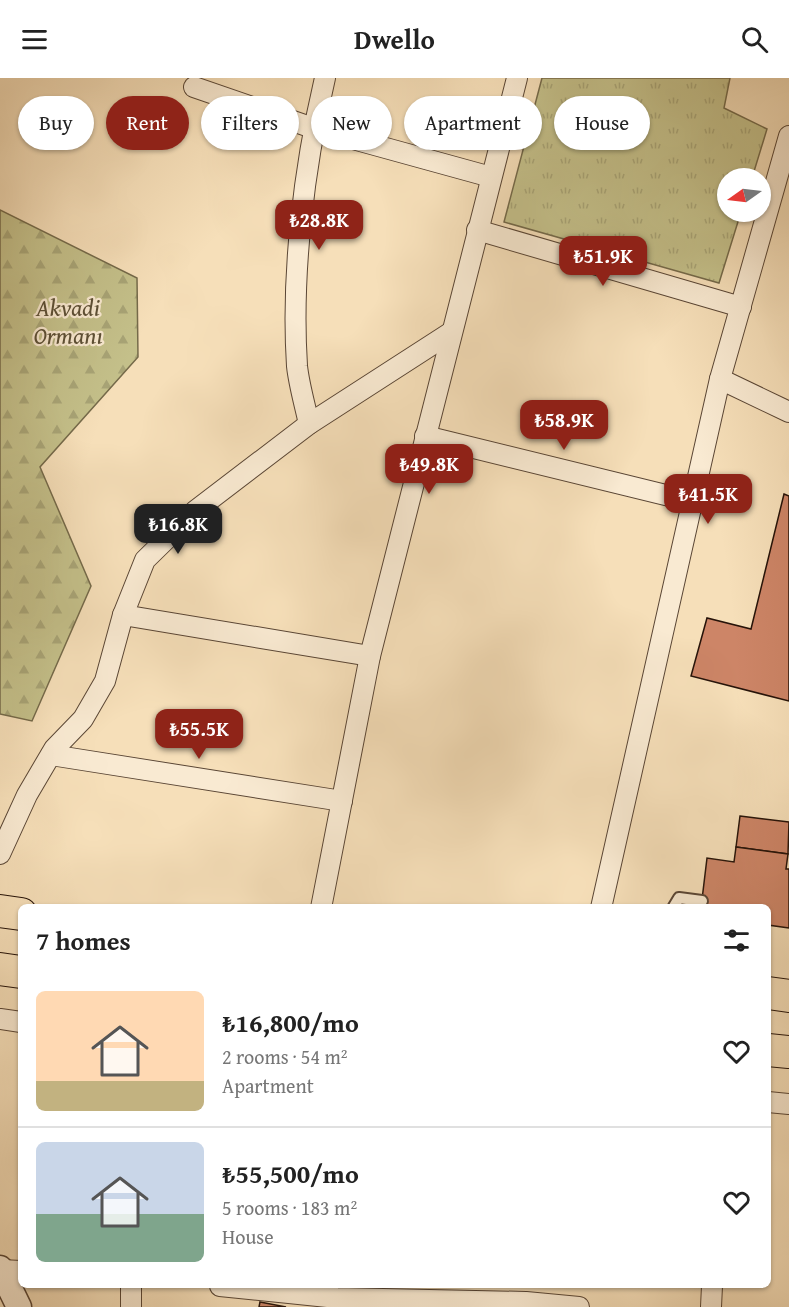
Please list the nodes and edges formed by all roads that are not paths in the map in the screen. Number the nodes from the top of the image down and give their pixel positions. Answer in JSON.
{"nodes":[{"id":1,"x":325,"y":78,"type":"edge"},
{"id":2,"x":517,"y":78,"type":"edge"},
{"id":3,"x":194,"y":87,"type":"dead end"},
{"id":4,"x":321,"y":96,"type":"edge"},
{"id":5,"x":311,"y":127,"type":"edge"},
{"id":6,"x":789,"y":136,"type":"edge"},
{"id":7,"x":311,"y":148,"type":"edge"},
{"id":8,"x":392,"y":150,"type":"edge"},
{"id":9,"x":491,"y":177,"type":"junction"},
{"id":10,"x":477,"y":230,"type":"junction"},
{"id":11,"x":741,"y":307,"type":"junction"},
{"id":12,"x":450,"y":333,"type":"junction"},
{"id":13,"x":720,"y":379,"type":"junction"},
{"id":14,"x":789,"y":412,"type":"edge"},
{"id":15,"x":309,"y":424,"type":"junction"},
{"id":16,"x":425,"y":436,"type":"junction"},
{"id":17,"x":694,"y":502,"type":"junction"},
{"id":18,"x":123,"y":615,"type":"junction"},
{"id":19,"x":370,"y":656,"type":"junction"},
{"id":20,"x":51,"y":755,"type":"junction"},
{"id":21,"x":342,"y":801,"type":"junction"},
{"id":22,"x":0,"y":854,"type":"edge"},
{"id":23,"x":702,"y":901,"type":"dead end"},
{"id":24,"x":322,"y":904,"type":"edge"},
{"id":25,"x":602,"y":904,"type":"edge"},
{"id":26,"x":675,"y":904,"type":"edge"},
{"id":27,"x":0,"y":911,"type":"edge"},
{"id":28,"x":18,"y":914,"type":"edge"},
{"id":29,"x":0,"y":969,"type":"edge"},
{"id":30,"x":18,"y":972,"type":"edge"},
{"id":31,"x":771,"y":993,"type":"edge"},
{"id":32,"x":789,"y":996,"type":"edge"},
{"id":33,"x":0,"y":1019,"type":"edge"},
{"id":34,"x":18,"y":1022,"type":"edge"},
{"id":35,"x":771,"y":1050,"type":"edge"},
{"id":36,"x":789,"y":1052,"type":"edge"},
{"id":37,"x":771,"y":1102,"type":"edge"},
{"id":38,"x":789,"y":1104,"type":"edge"},
{"id":39,"x":7,"y":1269,"type":"edge"},
{"id":40,"x":131,"y":1288,"type":"edge"},
{"id":41,"x":241,"y":1288,"type":"edge"},
{"id":42,"x":712,"y":1288,"type":"edge"},
{"id":43,"x":337,"y":1297,"type":"edge"},
{"id":44,"x":526,"y":1298,"type":"edge"},
{"id":45,"x":19,"y":1307,"type":"edge"},
{"id":46,"x":130,"y":1307,"type":"edge"},
{"id":47,"x":579,"y":1307,"type":"edge"},
{"id":48,"x":711,"y":1307,"type":"edge"}],
"edges":[{"from":1,"to":4,"type":"street"},
{"from":2,"to":9,"type":"street"},
{"from":3,"to":5,"type":"street"},
{"from":6,"to":11,"type":"street"},
{"from":7,"to":15,"type":"street"},
{"from":8,"to":9,"type":"street"},
{"from":9,"to":10,"type":"street"},
{"from":10,"to":11,"type":"street"},
{"from":10,"to":12,"type":"street"},
{"from":11,"to":13,"type":"street"},
{"from":12,"to":15,"type":"street"},
{"from":12,"to":16,"type":"street"},
{"from":13,"to":14,"type":"street"},
{"from":13,"to":17,"type":"street"},
{"from":15,"to":18,"type":"street"},
{"from":16,"to":17,"type":"street"},
{"from":16,"to":19,"type":"street"},
{"from":17,"to":25,"type":"street"},
{"from":18,"to":19,"type":"street"},
{"from":18,"to":20,"type":"street"},
{"from":19,"to":21,"type":"street"},
{"from":20,"to":21,"type":"street"},
{"from":20,"to":22,"type":"street"},
{"from":21,"to":24,"type":"street"},
{"from":23,"to":26,"type":"lane"},
{"from":27,"to":28,"type":"main road"},
{"from":29,"to":30,"type":"main road"},
{"from":31,"to":32,"type":"main road"},
{"from":33,"to":34,"type":"street"},
{"from":35,"to":36,"type":"main road"},
{"from":37,"to":38,"type":"street"},
{"from":39,"to":45,"type":"street"},
{"from":40,"to":46,"type":"street"},
{"from":41,"to":43,"type":"street"},
{"from":42,"to":48,"type":"street"},
{"from":43,"to":44,"type":"street"},
{"from":44,"to":47,"type":"street"}]}
